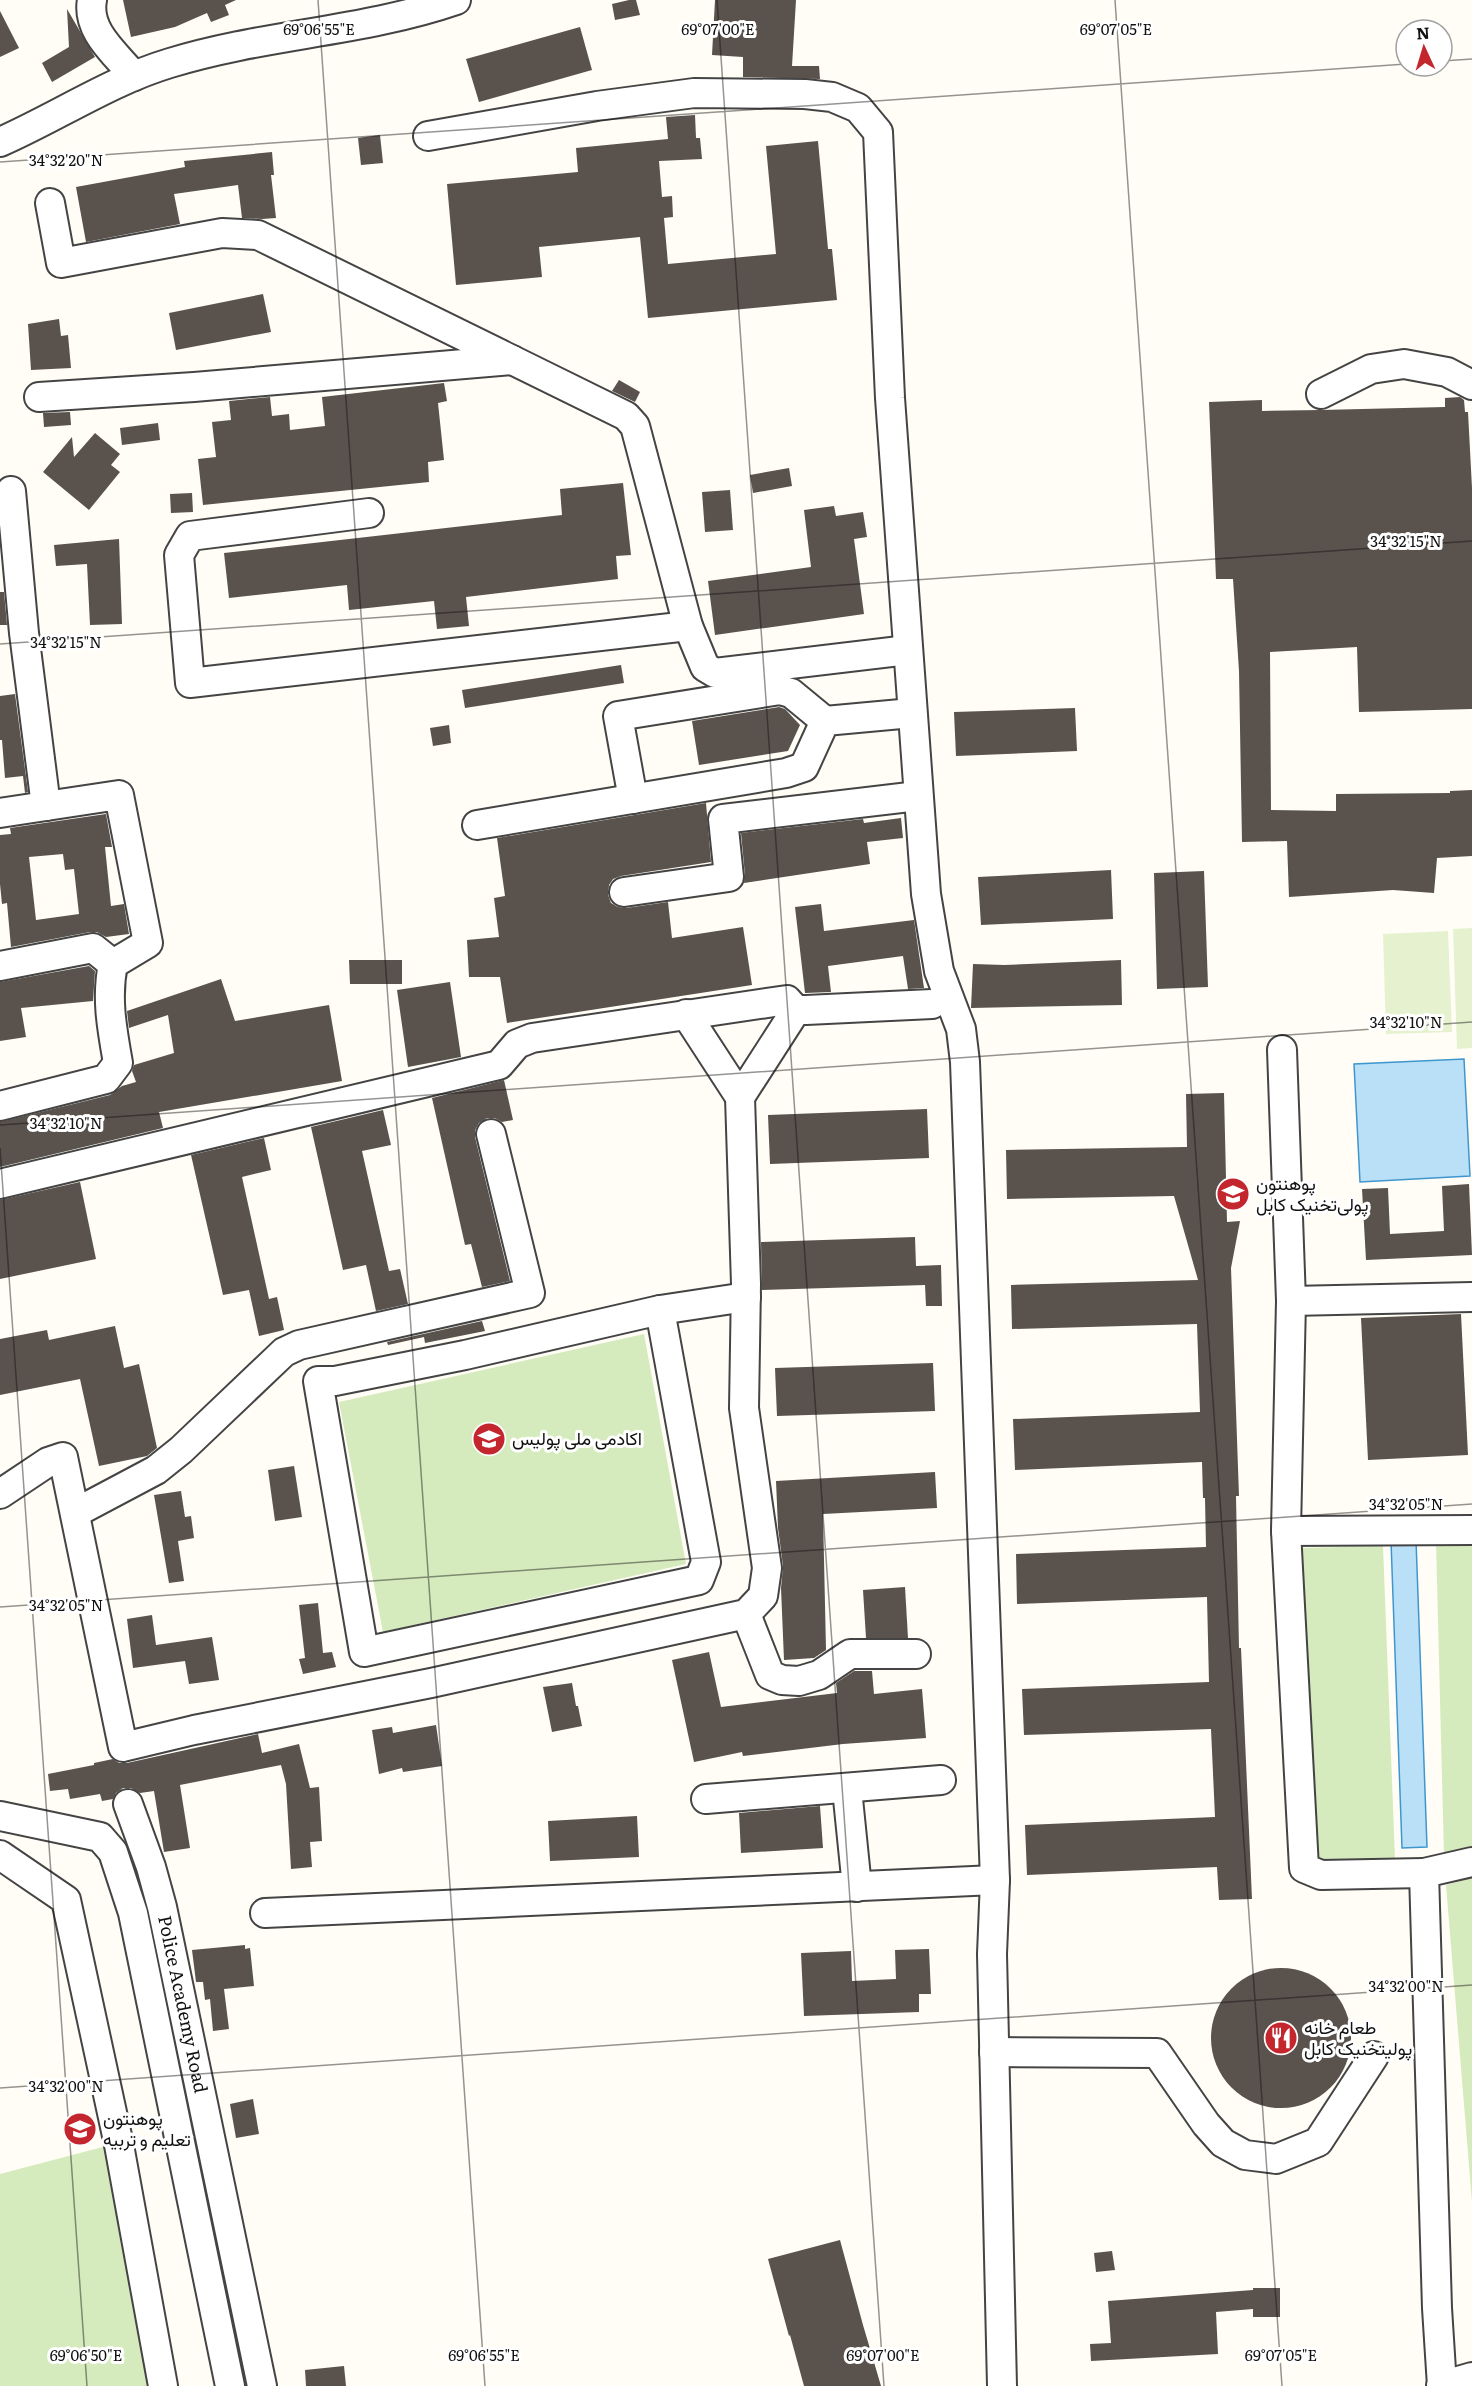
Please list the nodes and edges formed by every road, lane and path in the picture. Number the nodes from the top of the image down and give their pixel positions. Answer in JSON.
{"nodes":[{"id":1,"x":92,"y":0,"type":"edge"},
{"id":2,"x":446,"y":2,"type":"edge"},
{"id":3,"x":134,"y":76,"type":"junction"},
{"id":4,"x":428,"y":136,"type":"dead end"},
{"id":5,"x":0,"y":142,"type":"edge"},
{"id":6,"x":50,"y":203,"type":"dead end"},
{"id":7,"x":512,"y":360,"type":"junction"},
{"id":8,"x":1472,"y":385,"type":"edge"},
{"id":9,"x":1321,"y":394,"type":"dead end"},
{"id":10,"x":39,"y":397,"type":"dead end"},
{"id":11,"x":11,"y":491,"type":"dead end"},
{"id":12,"x":369,"y":513,"type":"dead end"},
{"id":13,"x":688,"y":626,"type":"junction"},
{"id":14,"x":908,"y":650,"type":"junction"},
{"id":15,"x":912,"y":713,"type":"junction"},
{"id":16,"x":825,"y":721,"type":"junction"},
{"id":17,"x":918,"y":796,"type":"junction"},
{"id":18,"x":633,"y":799,"type":"junction"},
{"id":19,"x":46,"y":806,"type":"junction"},
{"id":20,"x":0,"y":813,"type":"edge"},
{"id":21,"x":477,"y":825,"type":"dead end"},
{"id":22,"x":624,"y":892,"type":"dead end"},
{"id":23,"x":113,"y":964,"type":"junction"},
{"id":24,"x":0,"y":966,"type":"edge"},
{"id":25,"x":932,"y":1004,"type":"dead end"},
{"id":26,"x":796,"y":1010,"type":"junction"},
{"id":27,"x":686,"y":1014,"type":"junction"},
{"id":28,"x":1282,"y":1050,"type":"dead end"},
{"id":29,"x":740,"y":1097,"type":"junction"},
{"id":30,"x":0,"y":1106,"type":"edge"},
{"id":31,"x":491,"y":1134,"type":"dead end"},
{"id":32,"x":0,"y":1184,"type":"edge"},
{"id":33,"x":746,"y":1297,"type":"junction"},
{"id":34,"x":1472,"y":1297,"type":"edge"},
{"id":35,"x":1291,"y":1301,"type":"junction"},
{"id":36,"x":660,"y":1310,"type":"junction"},
{"id":37,"x":0,"y":1494,"type":"edge"},
{"id":38,"x":75,"y":1514,"type":"junction"},
{"id":39,"x":1472,"y":1530,"type":"edge"},
{"id":40,"x":1286,"y":1531,"type":"junction"},
{"id":41,"x":746,"y":1614,"type":"junction"},
{"id":42,"x":916,"y":1654,"type":"dead end"},
{"id":43,"x":941,"y":1780,"type":"dead end"},
{"id":44,"x":847,"y":1789,"type":"junction"},
{"id":45,"x":706,"y":1799,"type":"dead end"},
{"id":46,"x":128,"y":1804,"type":"dead end"},
{"id":47,"x":0,"y":1816,"type":"edge"},
{"id":48,"x":0,"y":1855,"type":"edge"},
{"id":49,"x":1472,"y":1862,"type":"edge"},
{"id":50,"x":1424,"y":1873,"type":"junction"},
{"id":51,"x":995,"y":1880,"type":"junction"},
{"id":52,"x":857,"y":1887,"type":"junction"},
{"id":53,"x":265,"y":1913,"type":"dead end"},
{"id":54,"x":994,"y":2052,"type":"junction"},
{"id":55,"x":1374,"y":2056,"type":"dead end"},
{"id":56,"x":1472,"y":2377,"type":"edge"},
{"id":57,"x":163,"y":2386,"type":"edge"},
{"id":58,"x":230,"y":2386,"type":"edge"},
{"id":59,"x":262,"y":2386,"type":"edge"},
{"id":60,"x":1002,"y":2386,"type":"edge"},
{"id":61,"x":1442,"y":2386,"type":"edge"}],
"edges":[{"from":1,"to":3,"type":"street"},
{"from":2,"to":3,"type":"street"},
{"from":3,"to":5,"type":"street"},
{"from":4,"to":14,"type":"street"},
{"from":6,"to":7,"type":"street"},
{"from":7,"to":10,"type":"street"},
{"from":7,"to":13,"type":"street"},
{"from":8,"to":9,"type":"street"},
{"from":11,"to":19,"type":"street"},
{"from":12,"to":13,"type":"street"},
{"from":13,"to":14,"type":"street"},
{"from":14,"to":15,"type":"street"},
{"from":15,"to":16,"type":"street"},
{"from":15,"to":17,"type":"street"},
{"from":16,"to":18,"type":"street"},
{"from":16,"to":18,"type":"street"},
{"from":17,"to":22,"type":"street"},
{"from":17,"to":51,"type":"street"},
{"from":18,"to":21,"type":"street"},
{"from":19,"to":20,"type":"street"},
{"from":19,"to":23,"type":"street"},
{"from":23,"to":24,"type":"street"},
{"from":23,"to":30,"type":"street"},
{"from":25,"to":26,"type":"street"},
{"from":26,"to":27,"type":"street"},
{"from":26,"to":29,"type":"street"},
{"from":27,"to":29,"type":"street"},
{"from":27,"to":32,"type":"street"},
{"from":28,"to":35,"type":"street"},
{"from":29,"to":33,"type":"street"},
{"from":31,"to":38,"type":"street"},
{"from":33,"to":36,"type":"street"},
{"from":33,"to":41,"type":"street"},
{"from":34,"to":35,"type":"street"},
{"from":35,"to":40,"type":"street"},
{"from":36,"to":36,"type":"street"},
{"from":37,"to":38,"type":"street"},
{"from":38,"to":41,"type":"street"},
{"from":39,"to":40,"type":"street"},
{"from":40,"to":50,"type":"street"},
{"from":41,"to":42,"type":"street"},
{"from":43,"to":44,"type":"street"},
{"from":44,"to":45,"type":"street"},
{"from":44,"to":52,"type":"street"},
{"from":46,"to":59,"type":"street","name":"Police Academy Road"},
{"from":47,"to":58,"type":"street"},
{"from":48,"to":57,"type":"street"},
{"from":49,"to":50,"type":"street"},
{"from":50,"to":61,"type":"street"},
{"from":51,"to":52,"type":"street"},
{"from":51,"to":54,"type":"street"},
{"from":52,"to":53,"type":"street"},
{"from":54,"to":55,"type":"street"},
{"from":54,"to":60,"type":"street"},
{"from":56,"to":61,"type":"street"}]}
